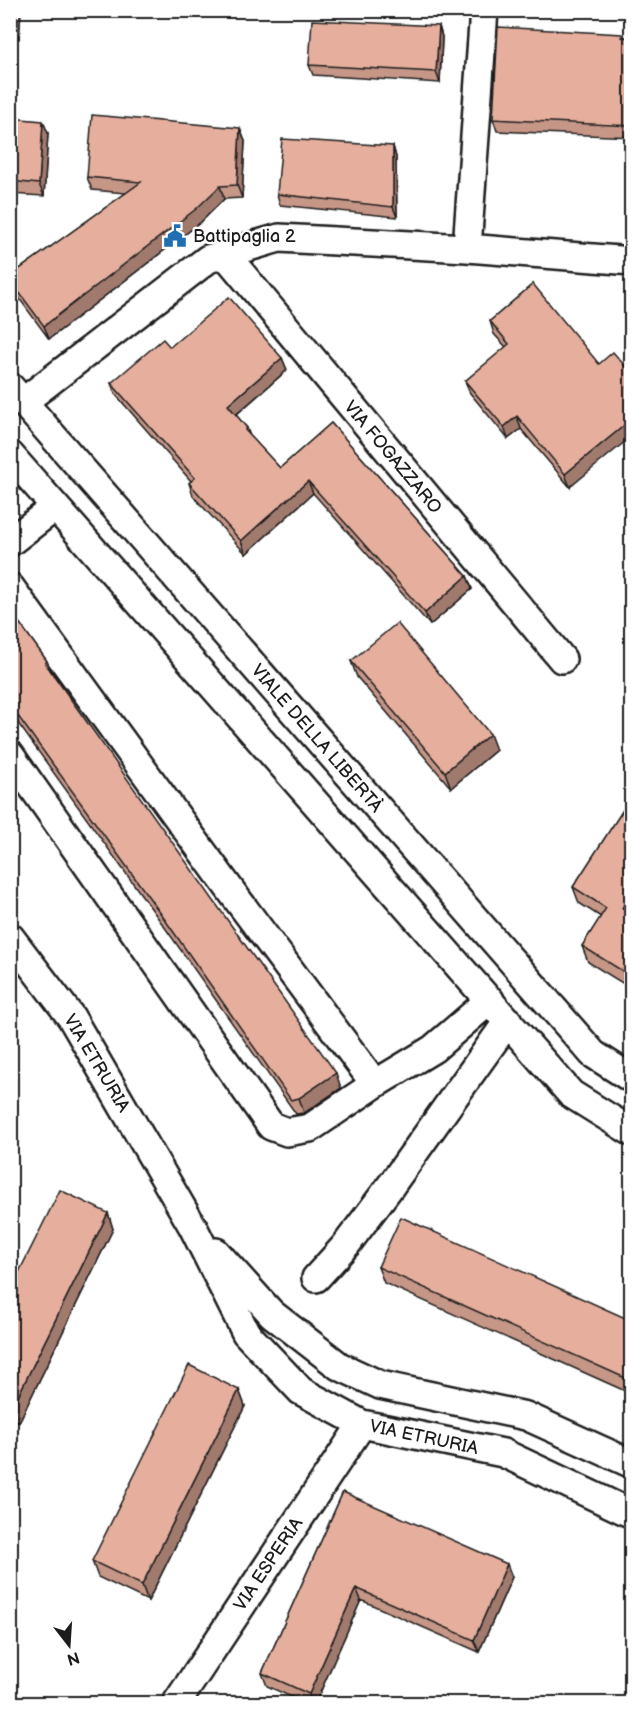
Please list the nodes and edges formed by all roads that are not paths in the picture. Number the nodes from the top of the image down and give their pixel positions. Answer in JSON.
{"nodes":[{"id":1,"x":484,"y":10,"type":"edge"},
{"id":2,"x":467,"y":248,"type":"junction"},
{"id":3,"x":225,"y":254,"type":"junction"},
{"id":4,"x":632,"y":261,"type":"edge"},
{"id":5,"x":17,"y":394,"type":"edge"},
{"id":6,"x":10,"y":455,"type":"edge"},
{"id":7,"x":55,"y":507,"type":"junction"},
{"id":8,"x":10,"y":542,"type":"edge"},
{"id":9,"x":10,"y":587,"type":"edge"},
{"id":10,"x":562,"y":659,"type":"dead end"},
{"id":11,"x":10,"y":755,"type":"edge"},
{"id":12,"x":10,"y":937,"type":"edge"},
{"id":13,"x":490,"y":1000,"type":"junction"},
{"id":14,"x":508,"y":1021,"type":"junction"},
{"id":15,"x":632,"y":1079,"type":"edge"},
{"id":16,"x":375,"y":1084,"type":"junction"},
{"id":17,"x":632,"y":1132,"type":"edge"},
{"id":18,"x":193,"y":1227,"type":"junction"},
{"id":19,"x":316,"y":1278,"type":"dead end"},
{"id":20,"x":362,"y":1424,"type":"junction"},
{"id":21,"x":632,"y":1464,"type":"edge"},
{"id":22,"x":632,"y":1514,"type":"edge"},
{"id":23,"x":176,"y":1704,"type":"edge"}],
"edges":[{"from":1,"to":2,"type":"street"},
{"from":2,"to":3,"type":"street"},
{"from":2,"to":4,"type":"street"},
{"from":3,"to":5,"type":"street"},
{"from":3,"to":10,"type":"street","name":"VIA FOGAZZARO"},
{"from":5,"to":15,"type":"street","name":"VIALE DELLA LIBERTÀ"},
{"from":6,"to":7,"type":"street"},
{"from":7,"to":8,"type":"street"},
{"from":7,"to":13,"type":"street"},
{"from":9,"to":16,"type":"street"},
{"from":11,"to":16,"type":"street"},
{"from":12,"to":18,"type":"street","name":"VIA ETRURIA"},
{"from":13,"to":14,"type":"street"},
{"from":13,"to":16,"type":"street"},
{"from":14,"to":17,"type":"street"},
{"from":14,"to":19,"type":"street"},
{"from":18,"to":20,"type":"street","name":"VIA ETRURIA"},
{"from":18,"to":21,"type":"street","name":"VIA ETRURIA"},
{"from":20,"to":22,"type":"street","name":"VIA ETRURIA"},
{"from":20,"to":23,"type":"street","name":"VIA ESPERIA"}]}
